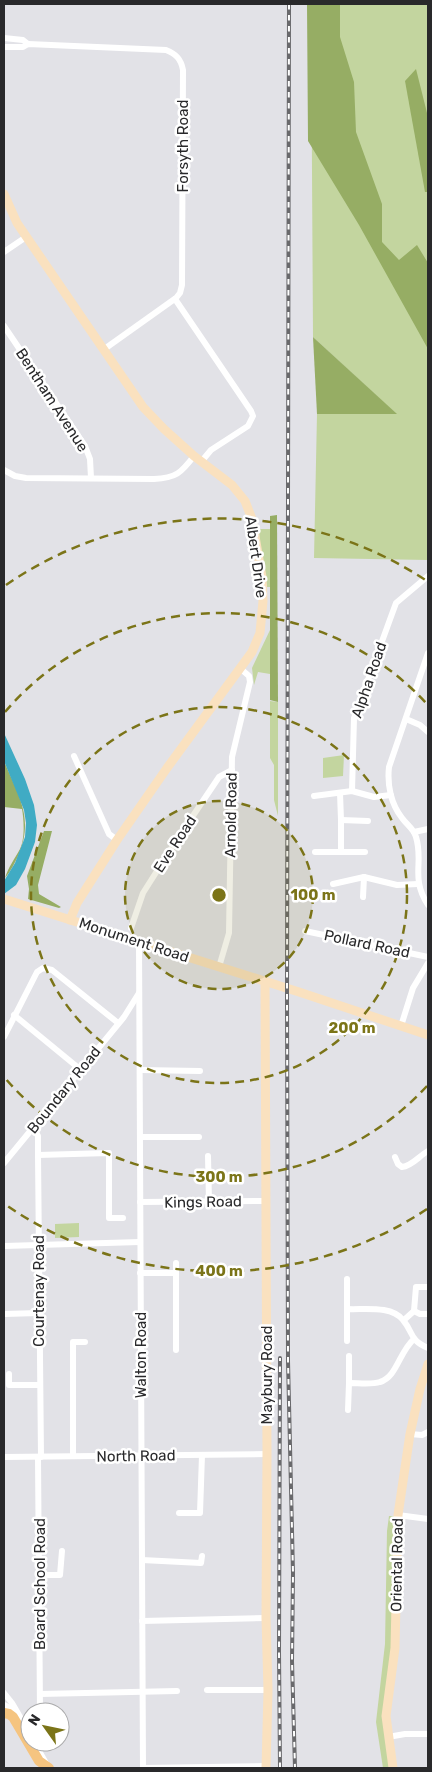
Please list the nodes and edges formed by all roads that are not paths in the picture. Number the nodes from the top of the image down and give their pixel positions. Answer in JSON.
{"nodes":[{"id":1,"x":4,"y":38,"type":"edge"},
{"id":2,"x":28,"y":44,"type":"junction"},
{"id":3,"x":4,"y":47,"type":"edge"},
{"id":4,"x":4,"y":194,"type":"edge"},
{"id":5,"x":26,"y":237,"type":"junction"},
{"id":6,"x":4,"y":252,"type":"edge"},
{"id":7,"x":175,"y":299,"type":"junction"},
{"id":8,"x":4,"y":326,"type":"edge"},
{"id":9,"x":103,"y":350,"type":"junction"},
{"id":10,"x":198,"y":459,"type":"junction"},
{"id":11,"x":4,"y":470,"type":"edge"},
{"id":12,"x":91,"y":478,"type":"junction"},
{"id":13,"x":428,"y":576,"type":"edge"},
{"id":14,"x":428,"y":653,"type":"edge"},
{"id":15,"x":241,"y":669,"type":"junction"},
{"id":16,"x":406,"y":719,"type":"junction"},
{"id":17,"x":428,"y":732,"type":"edge"},
{"id":18,"x":74,"y":756,"type":"dead end"},
{"id":19,"x":232,"y":770,"type":"junction"},
{"id":20,"x":352,"y":792,"type":"junction"},
{"id":21,"x":340,"y":793,"type":"junction"},
{"id":22,"x":391,"y":795,"type":"junction"},
{"id":23,"x":314,"y":796,"type":"dead end"},
{"id":24,"x":341,"y":820,"type":"junction"},
{"id":25,"x":368,"y":822,"type":"dead end"},
{"id":26,"x":428,"y":828,"type":"edge"},
{"id":27,"x":414,"y":832,"type":"junction"},
{"id":28,"x":117,"y":840,"type":"junction"},
{"id":29,"x":316,"y":852,"type":"dead end"},
{"id":30,"x":341,"y":852,"type":"junction"},
{"id":31,"x":365,"y":852,"type":"dead end"},
{"id":32,"x":364,"y":877,"type":"junction"},
{"id":33,"x":333,"y":884,"type":"dead end"},
{"id":34,"x":418,"y":884,"type":"junction"},
{"id":35,"x":363,"y":897,"type":"dead end"},
{"id":36,"x":4,"y":899,"type":"edge"},
{"id":37,"x":428,"y":905,"type":"edge"},
{"id":38,"x":70,"y":920,"type":"junction"},
{"id":39,"x":130,"y":928,"type":"dead end"},
{"id":40,"x":305,"y":931,"type":"dead end"},
{"id":41,"x":139,"y":942,"type":"junction"},
{"id":42,"x":428,"y":957,"type":"edge"},
{"id":43,"x":428,"y":963,"type":"edge"},
{"id":44,"x":219,"y":966,"type":"junction"},
{"id":45,"x":425,"y":975,"type":"edge"},
{"id":46,"x":265,"y":981,"type":"junction"},
{"id":47,"x":140,"y":992,"type":"junction"},
{"id":48,"x":14,"y":1015,"type":"junction"},
{"id":49,"x":140,"y":1016,"type":"junction"},
{"id":50,"x":124,"y":1017,"type":"junction"},
{"id":51,"x":118,"y":1023,"type":"junction"},
{"id":52,"x":401,"y":1026,"type":"junction"},
{"id":53,"x":428,"y":1035,"type":"edge"},
{"id":54,"x":4,"y":1037,"type":"edge"},
{"id":55,"x":80,"y":1070,"type":"junction"},
{"id":56,"x":140,"y":1070,"type":"junction"},
{"id":57,"x":200,"y":1071,"type":"dead end"},
{"id":58,"x":33,"y":1127,"type":"junction"},
{"id":59,"x":140,"y":1137,"type":"junction"},
{"id":60,"x":200,"y":1137,"type":"dead end"},
{"id":61,"x":428,"y":1150,"type":"edge"},
{"id":62,"x":38,"y":1155,"type":"junction"},
{"id":63,"x":208,"y":1156,"type":"dead end"},
{"id":64,"x":395,"y":1157,"type":"dead end"},
{"id":65,"x":4,"y":1163,"type":"edge"},
{"id":66,"x":267,"y":1201,"type":"junction"},
{"id":67,"x":140,"y":1202,"type":"junction"},
{"id":68,"x":208,"y":1202,"type":"junction"},
{"id":69,"x":123,"y":1218,"type":"dead end"},
{"id":70,"x":140,"y":1242,"type":"junction"},
{"id":71,"x":39,"y":1244,"type":"junction"},
{"id":72,"x":4,"y":1246,"type":"edge"},
{"id":73,"x":176,"y":1263,"type":"dead end"},
{"id":74,"x":140,"y":1273,"type":"junction"},
{"id":75,"x":176,"y":1273,"type":"junction"},
{"id":76,"x":347,"y":1279,"type":"dead end"},
{"id":77,"x":428,"y":1287,"type":"edge"},
{"id":78,"x":347,"y":1309,"type":"junction"},
{"id":79,"x":414,"y":1310,"type":"junction"},
{"id":80,"x":39,"y":1313,"type":"junction"},
{"id":81,"x":4,"y":1314,"type":"edge"},
{"id":82,"x":428,"y":1314,"type":"edge"},
{"id":83,"x":404,"y":1320,"type":"junction"},
{"id":84,"x":414,"y":1339,"type":"junction"},
{"id":85,"x":347,"y":1341,"type":"dead end"},
{"id":86,"x":85,"y":1342,"type":"dead end"},
{"id":87,"x":178,"y":1347,"type":"dead end"},
{"id":88,"x":428,"y":1348,"type":"edge"},
{"id":89,"x":349,"y":1356,"type":"dead end"},
{"id":90,"x":428,"y":1364,"type":"edge"},
{"id":91,"x":8,"y":1374,"type":"dead end"},
{"id":92,"x":348,"y":1383,"type":"junction"},
{"id":93,"x":39,"y":1386,"type":"junction"},
{"id":94,"x":348,"y":1410,"type":"dead end"},
{"id":95,"x":428,"y":1432,"type":"edge"},
{"id":96,"x":410,"y":1434,"type":"junction"},
{"id":97,"x":267,"y":1454,"type":"junction"},
{"id":98,"x":202,"y":1455,"type":"junction"},
{"id":99,"x":73,"y":1456,"type":"junction"},
{"id":100,"x":141,"y":1456,"type":"junction"},
{"id":101,"x":39,"y":1457,"type":"junction"},
{"id":102,"x":4,"y":1458,"type":"edge"},
{"id":103,"x":179,"y":1513,"type":"dead end"},
{"id":104,"x":398,"y":1515,"type":"junction"},
{"id":105,"x":428,"y":1520,"type":"edge"},
{"id":106,"x":62,"y":1551,"type":"dead end"},
{"id":107,"x":202,"y":1556,"type":"dead end"},
{"id":108,"x":142,"y":1560,"type":"junction"},
{"id":109,"x":39,"y":1574,"type":"junction"},
{"id":110,"x":266,"y":1618,"type":"junction"},
{"id":111,"x":142,"y":1621,"type":"junction"},
{"id":112,"x":207,"y":1690,"type":"dead end"},
{"id":113,"x":268,"y":1690,"type":"junction"},
{"id":114,"x":142,"y":1691,"type":"junction"},
{"id":115,"x":177,"y":1691,"type":"dead end"},
{"id":116,"x":4,"y":1693,"type":"edge"},
{"id":117,"x":40,"y":1694,"type":"junction"},
{"id":118,"x":40,"y":1702,"type":"edge"},
{"id":119,"x":4,"y":1705,"type":"edge"},
{"id":120,"x":15,"y":1710,"type":"junction"},
{"id":121,"x":4,"y":1713,"type":"edge"},
{"id":122,"x":20,"y":1718,"type":"edge"},
{"id":123,"x":428,"y":1734,"type":"edge"},
{"id":124,"x":388,"y":1737,"type":"junction"},
{"id":125,"x":40,"y":1752,"type":"edge"},
{"id":126,"x":266,"y":1767,"type":"edge"},
{"id":127,"x":49,"y":1768,"type":"edge"},
{"id":128,"x":143,"y":1768,"type":"edge"},
{"id":129,"x":199,"y":1768,"type":"edge"},
{"id":130,"x":393,"y":1768,"type":"edge"}],
"edges":[{"from":1,"to":2,"type":"street","name":"Forsyth Road"},
{"from":2,"to":3,"type":"street","name":"Forsyth Road"},
{"from":2,"to":7,"type":"street","name":"Forsyth Road"},
{"from":4,"to":5,"type":"street","name":"Albert Drive"},
{"from":5,"to":6,"type":"street"},
{"from":5,"to":9,"type":"street","name":"Albert Drive"},
{"from":7,"to":9,"type":"street"},
{"from":7,"to":10,"type":"street"},
{"from":8,"to":12,"type":"street","name":"Bentham Avenue"},
{"from":9,"to":10,"type":"street","name":"Albert Drive"},
{"from":10,"to":12,"type":"street"},
{"from":10,"to":15,"type":"street","name":"Albert Drive"},
{"from":11,"to":12,"type":"street"},
{"from":13,"to":20,"type":"street","name":"Alpha Road"},
{"from":14,"to":16,"type":"street"},
{"from":15,"to":19,"type":"street","name":"Arnold Road"},
{"from":15,"to":28,"type":"street","name":"Albert Drive"},
{"from":16,"to":17,"type":"street"},
{"from":16,"to":22,"type":"street"},
{"from":18,"to":28,"type":"street"},
{"from":19,"to":39,"type":"street","name":"Eve Road"},
{"from":19,"to":44,"type":"street","name":"Arnold Road"},
{"from":20,"to":21,"type":"street"},
{"from":20,"to":22,"type":"street"},
{"from":21,"to":23,"type":"street"},
{"from":21,"to":24,"type":"street"},
{"from":22,"to":27,"type":"street"},
{"from":24,"to":25,"type":"street"},
{"from":24,"to":30,"type":"street"},
{"from":26,"to":27,"type":"street"},
{"from":27,"to":34,"type":"street"},
{"from":28,"to":38,"type":"street","name":"Albert Drive"},
{"from":29,"to":30,"type":"street"},
{"from":30,"to":31,"type":"street"},
{"from":32,"to":33,"type":"street"},
{"from":32,"to":34,"type":"street"},
{"from":32,"to":35,"type":"street"},
{"from":34,"to":37,"type":"street"},
{"from":36,"to":38,"type":"street","name":"Monument Road"},
{"from":38,"to":41,"type":"street","name":"Monument Road"},
{"from":40,"to":42,"type":"street","name":"Pollard Road"},
{"from":41,"to":44,"type":"street","name":"Monument Road"},
{"from":41,"to":47,"type":"street","name":"Walton Road"},
{"from":43,"to":45,"type":"street"},
{"from":44,"to":46,"type":"street","name":"Monument Road"},
{"from":45,"to":52,"type":"street"},
{"from":46,"to":52,"type":"street","name":"Monument Road"},
{"from":46,"to":66,"type":"street","name":"Maybury Road"},
{"from":47,"to":49,"type":"street","name":"Walton Road"},
{"from":47,"to":50,"type":"street","name":"Boundary Road"},
{"from":48,"to":51,"type":"street"},
{"from":48,"to":54,"type":"street"},
{"from":48,"to":55,"type":"street"},
{"from":49,"to":50,"type":"street"},
{"from":49,"to":56,"type":"street","name":"Walton Road"},
{"from":50,"to":51,"type":"street","name":"Boundary Road"},
{"from":51,"to":55,"type":"street","name":"Boundary Road"},
{"from":52,"to":53,"type":"street","name":"Monument Road"},
{"from":55,"to":58,"type":"street","name":"Boundary Road"},
{"from":56,"to":57,"type":"street"},
{"from":56,"to":59,"type":"street","name":"Walton Road"},
{"from":58,"to":62,"type":"street","name":"Courtenay Road"},
{"from":58,"to":65,"type":"street","name":"Boundary Road"},
{"from":59,"to":60,"type":"street"},
{"from":59,"to":67,"type":"street","name":"Walton Road"},
{"from":61,"to":64,"type":"street"},
{"from":62,"to":69,"type":"street"},
{"from":62,"to":71,"type":"street","name":"Courtenay Road"},
{"from":63,"to":68,"type":"street"},
{"from":66,"to":68,"type":"street","name":"Kings Road"},
{"from":66,"to":97,"type":"street","name":"Maybury Road"},
{"from":67,"to":68,"type":"street","name":"Kings Road"},
{"from":67,"to":70,"type":"street","name":"Walton Road"},
{"from":70,"to":71,"type":"street"},
{"from":70,"to":74,"type":"street","name":"Walton Road"},
{"from":71,"to":72,"type":"street"},
{"from":71,"to":80,"type":"street","name":"Courtenay Road"},
{"from":73,"to":75,"type":"street"},
{"from":74,"to":75,"type":"street"},
{"from":74,"to":100,"type":"street","name":"Walton Road"},
{"from":75,"to":87,"type":"street"},
{"from":76,"to":78,"type":"street"},
{"from":77,"to":79,"type":"street"},
{"from":78,"to":83,"type":"street"},
{"from":78,"to":85,"type":"street"},
{"from":79,"to":82,"type":"street"},
{"from":79,"to":83,"type":"street"},
{"from":80,"to":81,"type":"street"},
{"from":80,"to":93,"type":"street","name":"Courtenay Road"},
{"from":83,"to":84,"type":"street"},
{"from":84,"to":88,"type":"street"},
{"from":84,"to":92,"type":"street"},
{"from":86,"to":99,"type":"street"},
{"from":89,"to":92,"type":"street"},
{"from":90,"to":96,"type":"street","name":"Oriental Road"},
{"from":91,"to":93,"type":"street"},
{"from":92,"to":94,"type":"street"},
{"from":93,"to":101,"type":"street","name":"Courtenay Road"},
{"from":95,"to":96,"type":"street"},
{"from":96,"to":104,"type":"street","name":"Oriental Road"},
{"from":97,"to":98,"type":"street","name":"North Road"},
{"from":97,"to":110,"type":"street","name":"Maybury Road"},
{"from":98,"to":100,"type":"street","name":"North Road"},
{"from":98,"to":103,"type":"street"},
{"from":99,"to":100,"type":"street","name":"North Road"},
{"from":99,"to":101,"type":"street","name":"North Road"},
{"from":100,"to":108,"type":"street","name":"Walton Road"},
{"from":101,"to":102,"type":"street","name":"North Road"},
{"from":101,"to":109,"type":"street","name":"Board School Road"},
{"from":104,"to":105,"type":"street"},
{"from":104,"to":124,"type":"street","name":"Oriental Road"},
{"from":106,"to":109,"type":"street"},
{"from":107,"to":108,"type":"street"},
{"from":108,"to":111,"type":"street","name":"Walton Road"},
{"from":109,"to":117,"type":"street","name":"Board School Road"},
{"from":110,"to":111,"type":"street"},
{"from":110,"to":113,"type":"street","name":"Maybury Road"},
{"from":111,"to":114,"type":"street","name":"Walton Road"},
{"from":112,"to":113,"type":"street"},
{"from":113,"to":126,"type":"street","name":"Maybury Road"},
{"from":114,"to":115,"type":"street"},
{"from":114,"to":117,"type":"street"},
{"from":114,"to":128,"type":"street","name":"Walton Road"},
{"from":116,"to":120,"type":"street"},
{"from":117,"to":118,"type":"street","name":"Board School Road"},
{"from":119,"to":120,"type":"street"},
{"from":120,"to":122,"type":"street"},
{"from":121,"to":127,"type":"main road"},
{"from":123,"to":124,"type":"street"},
{"from":124,"to":130,"type":"street","name":"Oriental Road"},
{"from":125,"to":127,"type":"street"},
{"from":126,"to":129,"type":"street"},
{"from":128,"to":129,"type":"street"}]}
